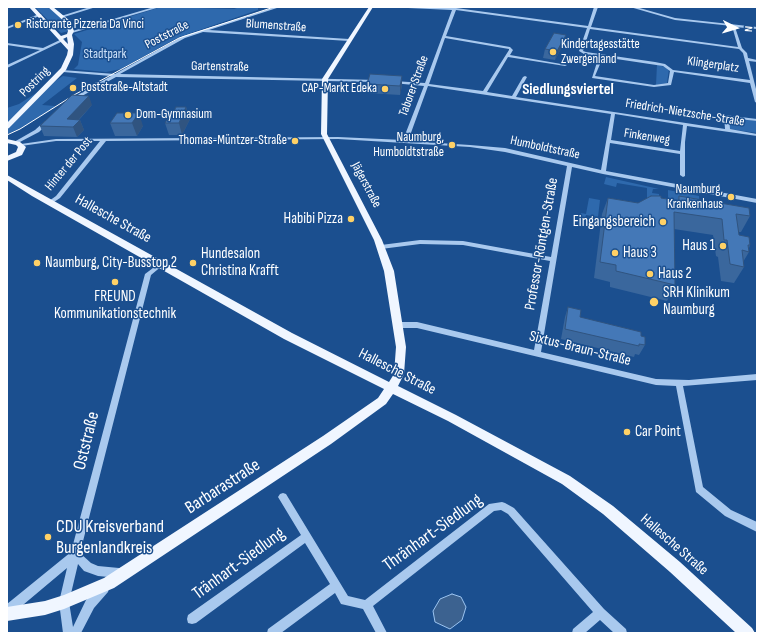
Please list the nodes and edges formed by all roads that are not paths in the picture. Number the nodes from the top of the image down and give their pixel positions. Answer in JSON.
{"nodes":[{"id":1,"x":31,"y":7,"type":"edge"},
{"id":2,"x":50,"y":7,"type":"edge"},
{"id":3,"x":94,"y":7,"type":"edge"},
{"id":4,"x":158,"y":7,"type":"edge"},
{"id":5,"x":260,"y":7,"type":"edge"},
{"id":6,"x":278,"y":7,"type":"edge"},
{"id":7,"x":371,"y":7,"type":"edge"},
{"id":8,"x":408,"y":7,"type":"edge"},
{"id":9,"x":596,"y":7,"type":"edge"},
{"id":10,"x":632,"y":7,"type":"edge"},
{"id":11,"x":455,"y":8,"type":"edge"},
{"id":12,"x":270,"y":9,"type":"junction"},
{"id":13,"x":40,"y":15,"type":"junction"},
{"id":14,"x":63,"y":16,"type":"junction"},
{"id":15,"x":733,"y":25,"type":"junction"},
{"id":16,"x":589,"y":27,"type":"junction"},
{"id":17,"x":7,"y":28,"type":"edge"},
{"id":18,"x":757,"y":28,"type":"edge"},
{"id":19,"x":202,"y":30,"type":"junction"},
{"id":20,"x":70,"y":36,"type":"junction"},
{"id":21,"x":444,"y":37,"type":"junction"},
{"id":22,"x":61,"y":38,"type":"junction"},
{"id":23,"x":349,"y":40,"type":"junction"},
{"id":24,"x":7,"y":44,"type":"edge"},
{"id":25,"x":740,"y":48,"type":"junction"},
{"id":26,"x":42,"y":49,"type":"junction"},
{"id":27,"x":70,"y":49,"type":"junction"},
{"id":28,"x":508,"y":56,"type":"junction"},
{"id":29,"x":601,"y":56,"type":"junction"},
{"id":30,"x":757,"y":60,"type":"edge"},
{"id":31,"x":747,"y":61,"type":"junction"},
{"id":32,"x":757,"y":64,"type":"edge"},
{"id":33,"x":565,"y":65,"type":"dead end"},
{"id":34,"x":7,"y":67,"type":"edge"},
{"id":35,"x":63,"y":71,"type":"junction"},
{"id":36,"x":672,"y":71,"type":"junction"},
{"id":37,"x":115,"y":76,"type":"junction"},
{"id":38,"x":526,"y":77,"type":"dead end"},
{"id":39,"x":325,"y":79,"type":"junction"},
{"id":40,"x":752,"y":82,"type":"junction"},
{"id":41,"x":426,"y":84,"type":"junction"},
{"id":42,"x":755,"y":87,"type":"edge"},
{"id":43,"x":484,"y":93,"type":"junction"},
{"id":44,"x":514,"y":97,"type":"junction"},
{"id":45,"x":757,"y":102,"type":"edge"},
{"id":46,"x":65,"y":104,"type":"edge"},
{"id":47,"x":613,"y":113,"type":"junction"},
{"id":48,"x":49,"y":120,"type":"edge"},
{"id":49,"x":757,"y":120,"type":"edge"},
{"id":50,"x":685,"y":124,"type":"junction"},
{"id":51,"x":7,"y":127,"type":"edge"},
{"id":52,"x":728,"y":130,"type":"junction"},
{"id":53,"x":757,"y":135,"type":"edge"},
{"id":54,"x":325,"y":138,"type":"junction"},
{"id":55,"x":104,"y":140,"type":"junction"},
{"id":56,"x":7,"y":141,"type":"edge"},
{"id":57,"x":405,"y":142,"type":"junction"},
{"id":58,"x":608,"y":142,"type":"junction"},
{"id":59,"x":18,"y":143,"type":"junction"},
{"id":60,"x":683,"y":153,"type":"junction"},
{"id":61,"x":7,"y":159,"type":"edge"},
{"id":62,"x":570,"y":164,"type":"junction"},
{"id":63,"x":603,"y":172,"type":"junction"},
{"id":64,"x":683,"y":174,"type":"dead end"},
{"id":65,"x":7,"y":176,"type":"edge"},
{"id":66,"x":51,"y":202,"type":"junction"},
{"id":67,"x":757,"y":202,"type":"edge"},
{"id":68,"x":381,"y":247,"type":"junction"},
{"id":69,"x":552,"y":259,"type":"junction"},
{"id":70,"x":161,"y":264,"type":"junction"},
{"id":71,"x":399,"y":325,"type":"junction"},
{"id":72,"x":537,"y":353,"type":"junction"},
{"id":73,"x":757,"y":377,"type":"edge"},
{"id":74,"x":680,"y":383,"type":"junction"},
{"id":75,"x":392,"y":387,"type":"junction"},
{"id":76,"x":283,"y":498,"type":"dead end"},
{"id":77,"x":757,"y":527,"type":"edge"},
{"id":78,"x":306,"y":537,"type":"junction"},
{"id":79,"x":75,"y":556,"type":"junction"},
{"id":80,"x":130,"y":570,"type":"junction"},
{"id":81,"x":108,"y":584,"type":"junction"},
{"id":82,"x":335,"y":587,"type":"junction"},
{"id":83,"x":64,"y":602,"type":"junction"},
{"id":84,"x":366,"y":605,"type":"junction"},
{"id":85,"x":600,"y":612,"type":"junction"},
{"id":86,"x":7,"y":613,"type":"edge"},
{"id":87,"x":192,"y":619,"type":"dead end"},
{"id":88,"x":68,"y":633,"type":"edge"},
{"id":89,"x":75,"y":633,"type":"edge"},
{"id":90,"x":272,"y":633,"type":"edge"},
{"id":91,"x":382,"y":633,"type":"edge"},
{"id":92,"x":578,"y":633,"type":"edge"},
{"id":93,"x":622,"y":633,"type":"edge"},
{"id":94,"x":747,"y":633,"type":"edge"}],
"edges":[{"from":1,"to":13,"type":"main road"},
{"from":2,"to":14,"type":"main road"},
{"from":3,"to":14,"type":"street"},
{"from":4,"to":20,"type":"street"},
{"from":5,"to":12,"type":"street"},
{"from":6,"to":12,"type":"street","name":"Poststraße"},
{"from":7,"to":23,"type":"main road"},
{"from":8,"to":11,"type":"street"},
{"from":9,"to":16,"type":"street"},
{"from":10,"to":15,"type":"street"},
{"from":11,"to":16,"type":"street"},
{"from":11,"to":21,"type":"street","name":"Taborer Straße"},
{"from":12,"to":19,"type":"street","name":"Poststraße"},
{"from":13,"to":17,"type":"street"},
{"from":13,"to":22,"type":"main road"},
{"from":14,"to":20,"type":"main road"},
{"from":15,"to":18,"type":"street"},
{"from":15,"to":25,"type":"street"},
{"from":16,"to":25,"type":"street"},
{"from":16,"to":29,"type":"street","name":"Klingerplatz"},
{"from":19,"to":23,"type":"street","name":"Blumenstraße"},
{"from":19,"to":37,"type":"street","name":"Poststraße"},
{"from":20,"to":22,"type":"main road"},
{"from":20,"to":27,"type":"main road"},
{"from":21,"to":28,"type":"street"},
{"from":21,"to":41,"type":"street","name":"Taborer Straße"},
{"from":22,"to":26,"type":"street"},
{"from":22,"to":27,"type":"main road"},
{"from":23,"to":39,"type":"main road"},
{"from":24,"to":26,"type":"street"},
{"from":25,"to":31,"type":"street"},
{"from":26,"to":34,"type":"street"},
{"from":27,"to":35,"type":"main road","name":"Postring"},
{"from":28,"to":33,"type":"street"},
{"from":28,"to":43,"type":"street"},
{"from":29,"to":36,"type":"street","name":"Klingerplatz"},
{"from":29,"to":36,"type":"street","name":"Klingerplatz"},
{"from":30,"to":31,"type":"street"},
{"from":31,"to":32,"type":"street"},
{"from":31,"to":40,"type":"street"},
{"from":35,"to":37,"type":"street","name":"Gartenstraße"},
{"from":35,"to":51,"type":"main road","name":"Postring"},
{"from":36,"to":40,"type":"street","name":"Klingerplatz"},
{"from":37,"to":39,"type":"street","name":"Gartenstraße"},
{"from":37,"to":46,"type":"street","name":"Poststraße"},
{"from":38,"to":44,"type":"street"},
{"from":39,"to":41,"type":"street","name":"Friedrich-Nietzsche-Straße"},
{"from":39,"to":54,"type":"main road","name":"Jägerstraße"},
{"from":40,"to":42,"type":"street"},
{"from":41,"to":43,"type":"street","name":"Friedrich-Nietzsche-Straße"},
{"from":41,"to":57,"type":"street","name":"Taborer Straße"},
{"from":42,"to":45,"type":"street"},
{"from":43,"to":44,"type":"street","name":"Friedrich-Nietzsche-Straße"},
{"from":44,"to":47,"type":"street","name":"Friedrich-Nietzsche-Straße"},
{"from":47,"to":50,"type":"street","name":"Friedrich-Nietzsche-Straße"},
{"from":47,"to":58,"type":"street"},
{"from":48,"to":59,"type":"street"},
{"from":49,"to":52,"type":"street"},
{"from":50,"to":52,"type":"street","name":"Friedrich-Nietzsche-Straße"},
{"from":50,"to":60,"type":"street","name":"Finkenweg"},
{"from":52,"to":53,"type":"street","name":"Friedrich-Nietzsche-Straße"},
{"from":54,"to":55,"type":"street"},
{"from":54,"to":57,"type":"street","name":"Humboldtstraße"},
{"from":54,"to":68,"type":"main road","name":"Jägerstraße"},
{"from":55,"to":59,"type":"street"},
{"from":55,"to":66,"type":"street","name":"Hinter der Post"},
{"from":56,"to":59,"type":"main road"},
{"from":57,"to":62,"type":"street","name":"Humboldtstraße"},
{"from":58,"to":60,"type":"street","name":"Finkenweg"},
{"from":58,"to":63,"type":"street"},
{"from":59,"to":61,"type":"main road"},
{"from":60,"to":64,"type":"street","name":"Finkenweg"},
{"from":62,"to":63,"type":"street","name":"Humboldtstraße"},
{"from":62,"to":69,"type":"street","name":"Professor-Röntgen-Straße"},
{"from":63,"to":67,"type":"street","name":"Humboldtstraße"},
{"from":65,"to":66,"type":"main road","name":"Hallesche Straße"},
{"from":66,"to":70,"type":"main road","name":"Hallesche Straße"},
{"from":68,"to":69,"type":"street"},
{"from":68,"to":71,"type":"main road","name":"Jägerstraße"},
{"from":69,"to":72,"type":"street","name":"Professor-Röntgen-Straße"},
{"from":70,"to":75,"type":"main road","name":"Hallesche Straße"},
{"from":70,"to":79,"type":"street","name":"Oststraße"},
{"from":71,"to":72,"type":"street","name":"Sixtus-Braun-Straße"},
{"from":71,"to":75,"type":"main road","name":"Jägerstraße"},
{"from":72,"to":74,"type":"street","name":"Sixtus-Braun-Straße"},
{"from":73,"to":74,"type":"street","name":"Sixtus-Braun-Straße"},
{"from":74,"to":77,"type":"street"},
{"from":75,"to":80,"type":"main road","name":"Barbarastraße"},
{"from":75,"to":94,"type":"main road","name":"Hallesche Straße"},
{"from":76,"to":78,"type":"street"},
{"from":78,"to":82,"type":"street"},
{"from":78,"to":87,"type":"street","name":"Tränhart-Siedlung"},
{"from":79,"to":80,"type":"street"},
{"from":79,"to":83,"type":"street","name":"Oststraße"},
{"from":79,"to":86,"type":"street"},
{"from":80,"to":81,"type":"main road","name":"Barbarastraße"},
{"from":81,"to":83,"type":"main road","name":"Barbarastraße"},
{"from":81,"to":89,"type":"street"},
{"from":82,"to":84,"type":"street"},
{"from":82,"to":90,"type":"street"},
{"from":83,"to":86,"type":"main road","name":"Barbarastraße"},
{"from":83,"to":88,"type":"street","name":"Oststraße"},
{"from":84,"to":85,"type":"street","name":"Thränhart-Siedlung"},
{"from":84,"to":91,"type":"street"},
{"from":85,"to":92,"type":"street"},
{"from":85,"to":93,"type":"street","name":"Thränhart-Siedlung"}]}
